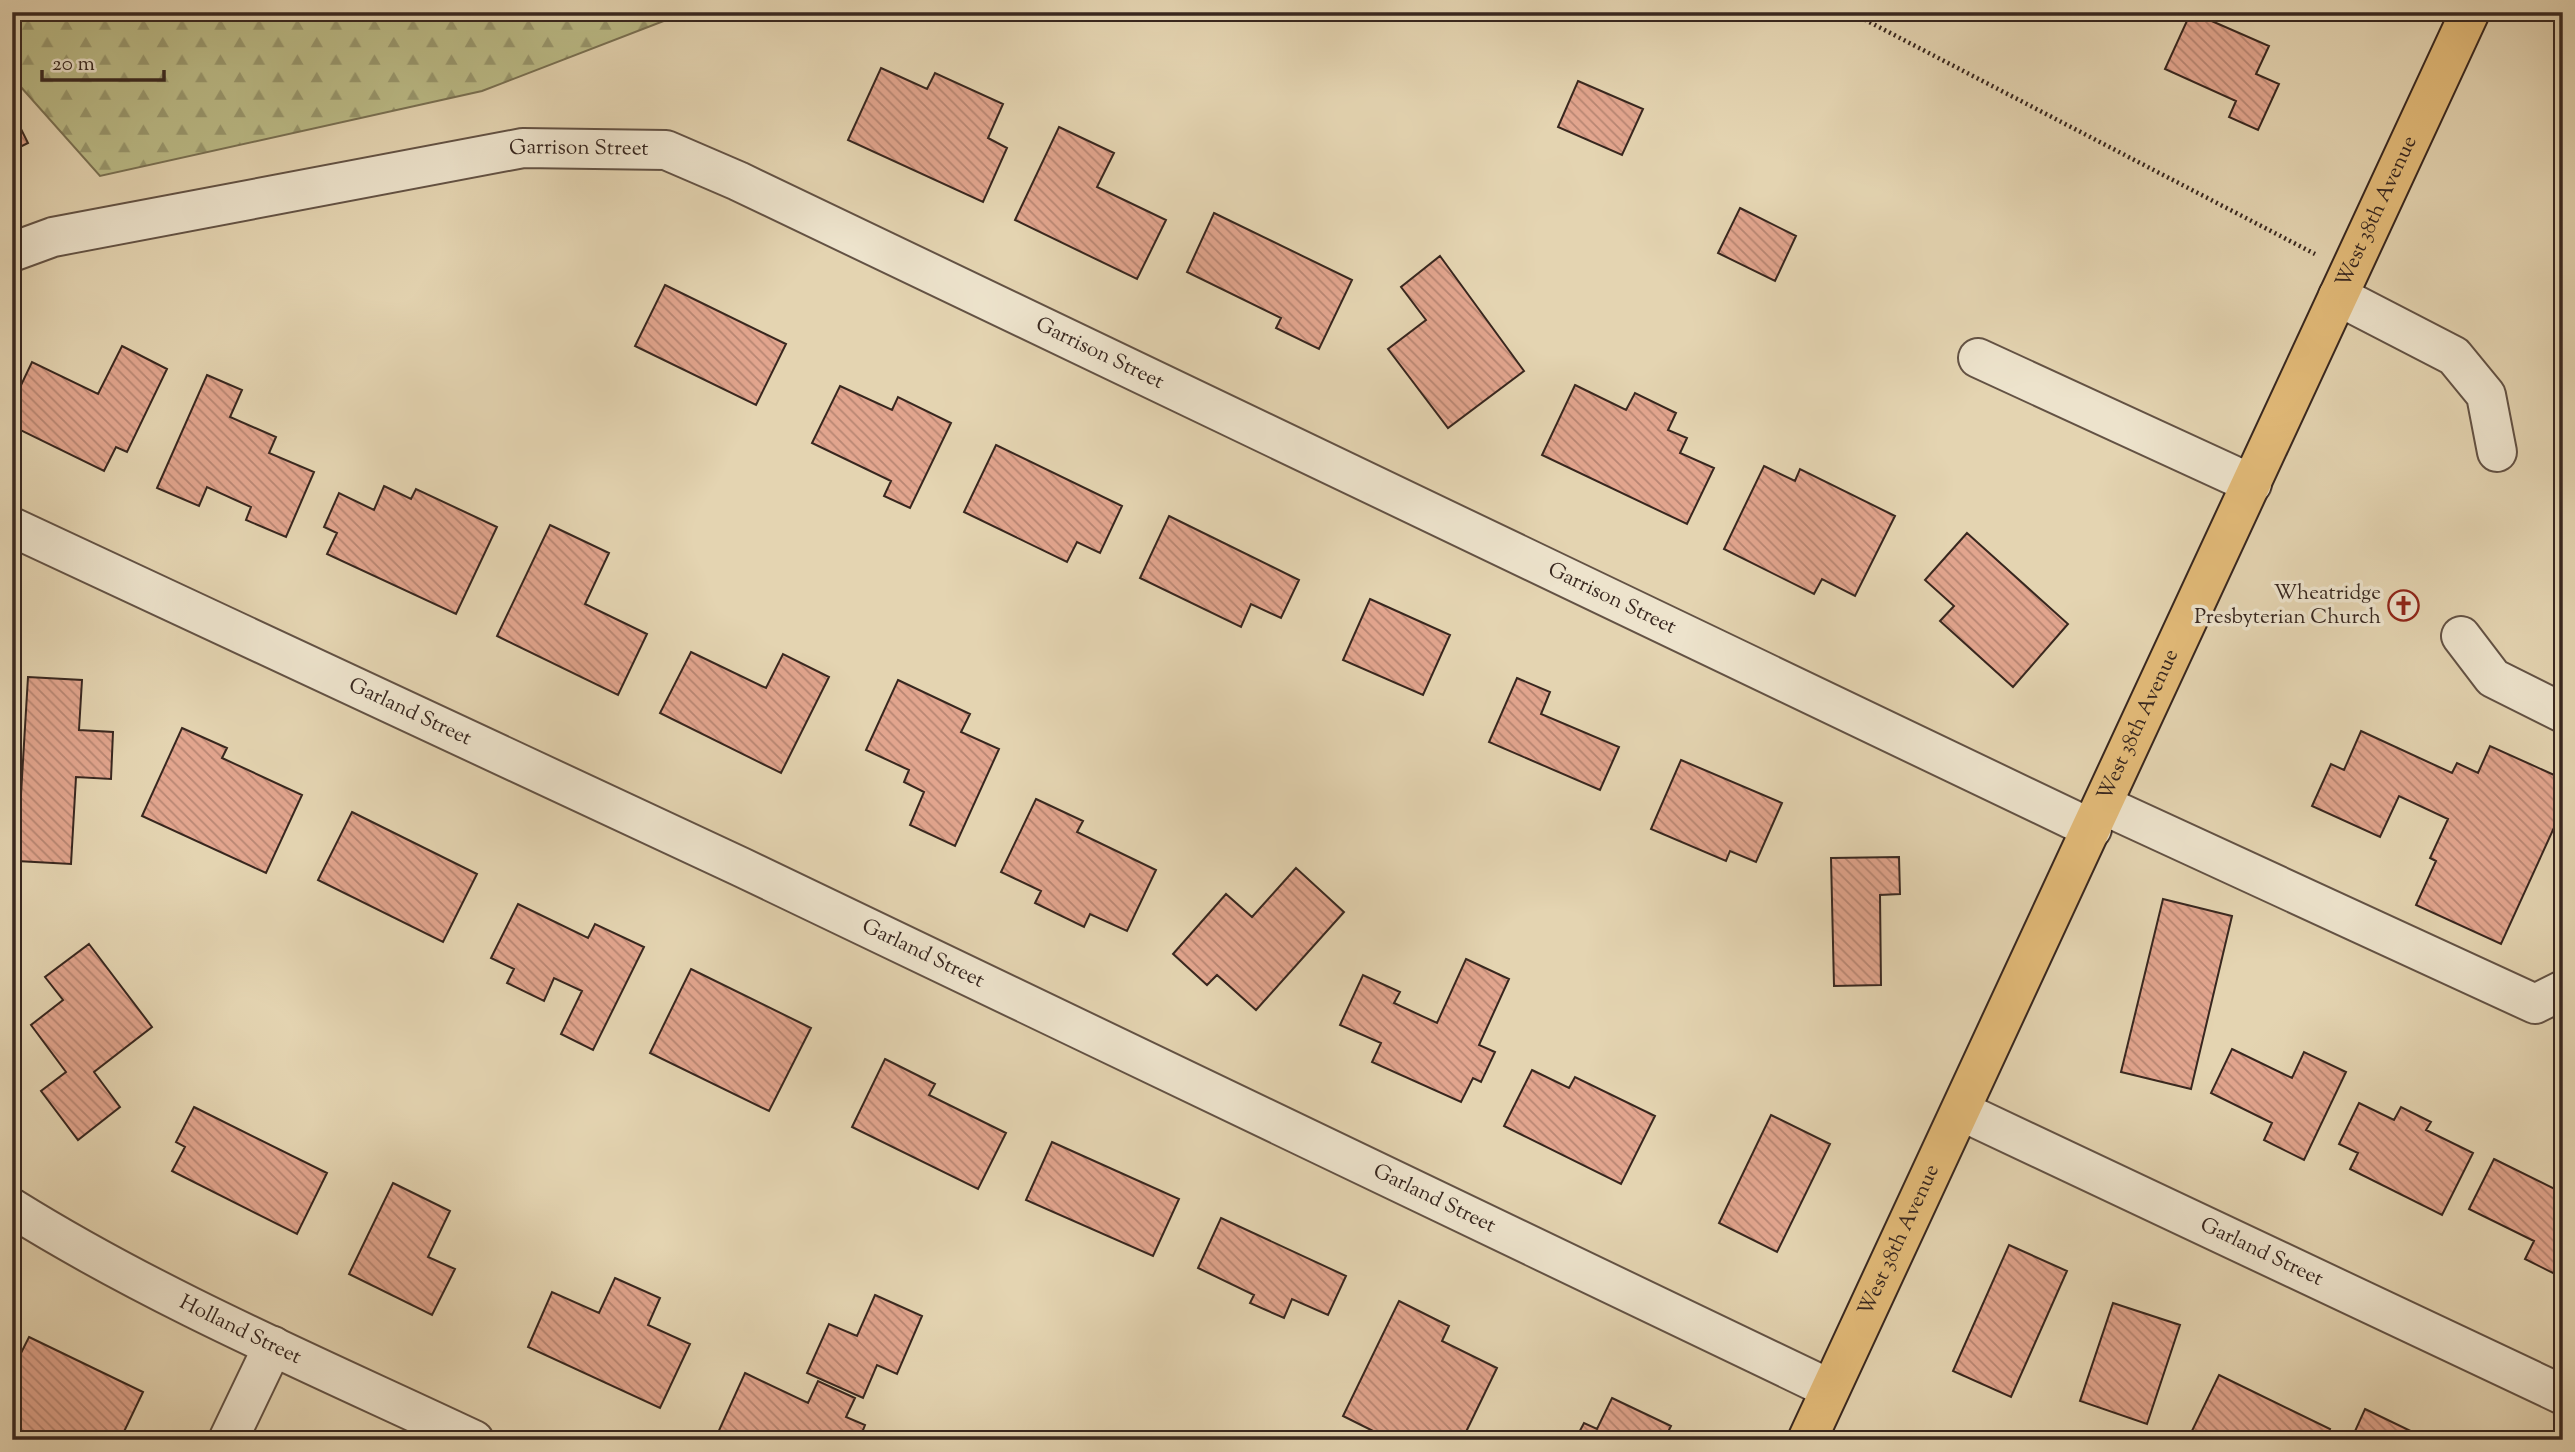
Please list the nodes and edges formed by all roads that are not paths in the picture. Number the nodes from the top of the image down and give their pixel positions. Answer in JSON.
{"nodes":[{"id":1,"x":2470,"y":12,"type":"edge"},
{"id":2,"x":12,"y":252,"type":"edge"},
{"id":3,"x":2344,"y":284,"type":"junction"},
{"id":4,"x":1978,"y":358,"type":"dead end"},
{"id":5,"x":2497,"y":452,"type":"dead end"},
{"id":6,"x":2252,"y":484,"type":"junction"},
{"id":7,"x":12,"y":527,"type":"edge"},
{"id":8,"x":2461,"y":636,"type":"dead end"},
{"id":9,"x":2563,"y":713,"type":"edge"},
{"id":10,"x":2097,"y":817,"type":"junction"},
{"id":11,"x":2563,"y":990,"type":"edge"},
{"id":12,"x":1961,"y":1111,"type":"junction"},
{"id":13,"x":12,"y":1208,"type":"edge"},
{"id":14,"x":272,"y":1346,"type":"junction"},
{"id":15,"x":1830,"y":1390,"type":"junction"},
{"id":16,"x":2563,"y":1395,"type":"edge"},
{"id":17,"x":229,"y":1440,"type":"edge"},
{"id":18,"x":474,"y":1440,"type":"edge"},
{"id":19,"x":1807,"y":1440,"type":"edge"}],
"edges":[{"from":1,"to":3,"type":"main road","name":"West 38th Avenue"},
{"from":2,"to":10,"type":"street","name":"Garrison Street"},
{"from":3,"to":5,"type":"street"},
{"from":3,"to":6,"type":"main road","name":"West 38th Avenue"},
{"from":4,"to":6,"type":"street"},
{"from":6,"to":10,"type":"main road","name":"West 38th Avenue"},
{"from":7,"to":15,"type":"street","name":"Garland Street"},
{"from":8,"to":9,"type":"street"},
{"from":10,"to":11,"type":"street","name":"Garrison Street"},
{"from":10,"to":12,"type":"main road","name":"West 38th Avenue"},
{"from":12,"to":15,"type":"main road","name":"West 38th Avenue"},
{"from":12,"to":16,"type":"street","name":"Garland Street"},
{"from":13,"to":14,"type":"street","name":"Holland Street"},
{"from":14,"to":17,"type":"street"},
{"from":14,"to":18,"type":"street","name":"Holland Street"},
{"from":15,"to":19,"type":"main road","name":"West 38th Avenue"}]}
